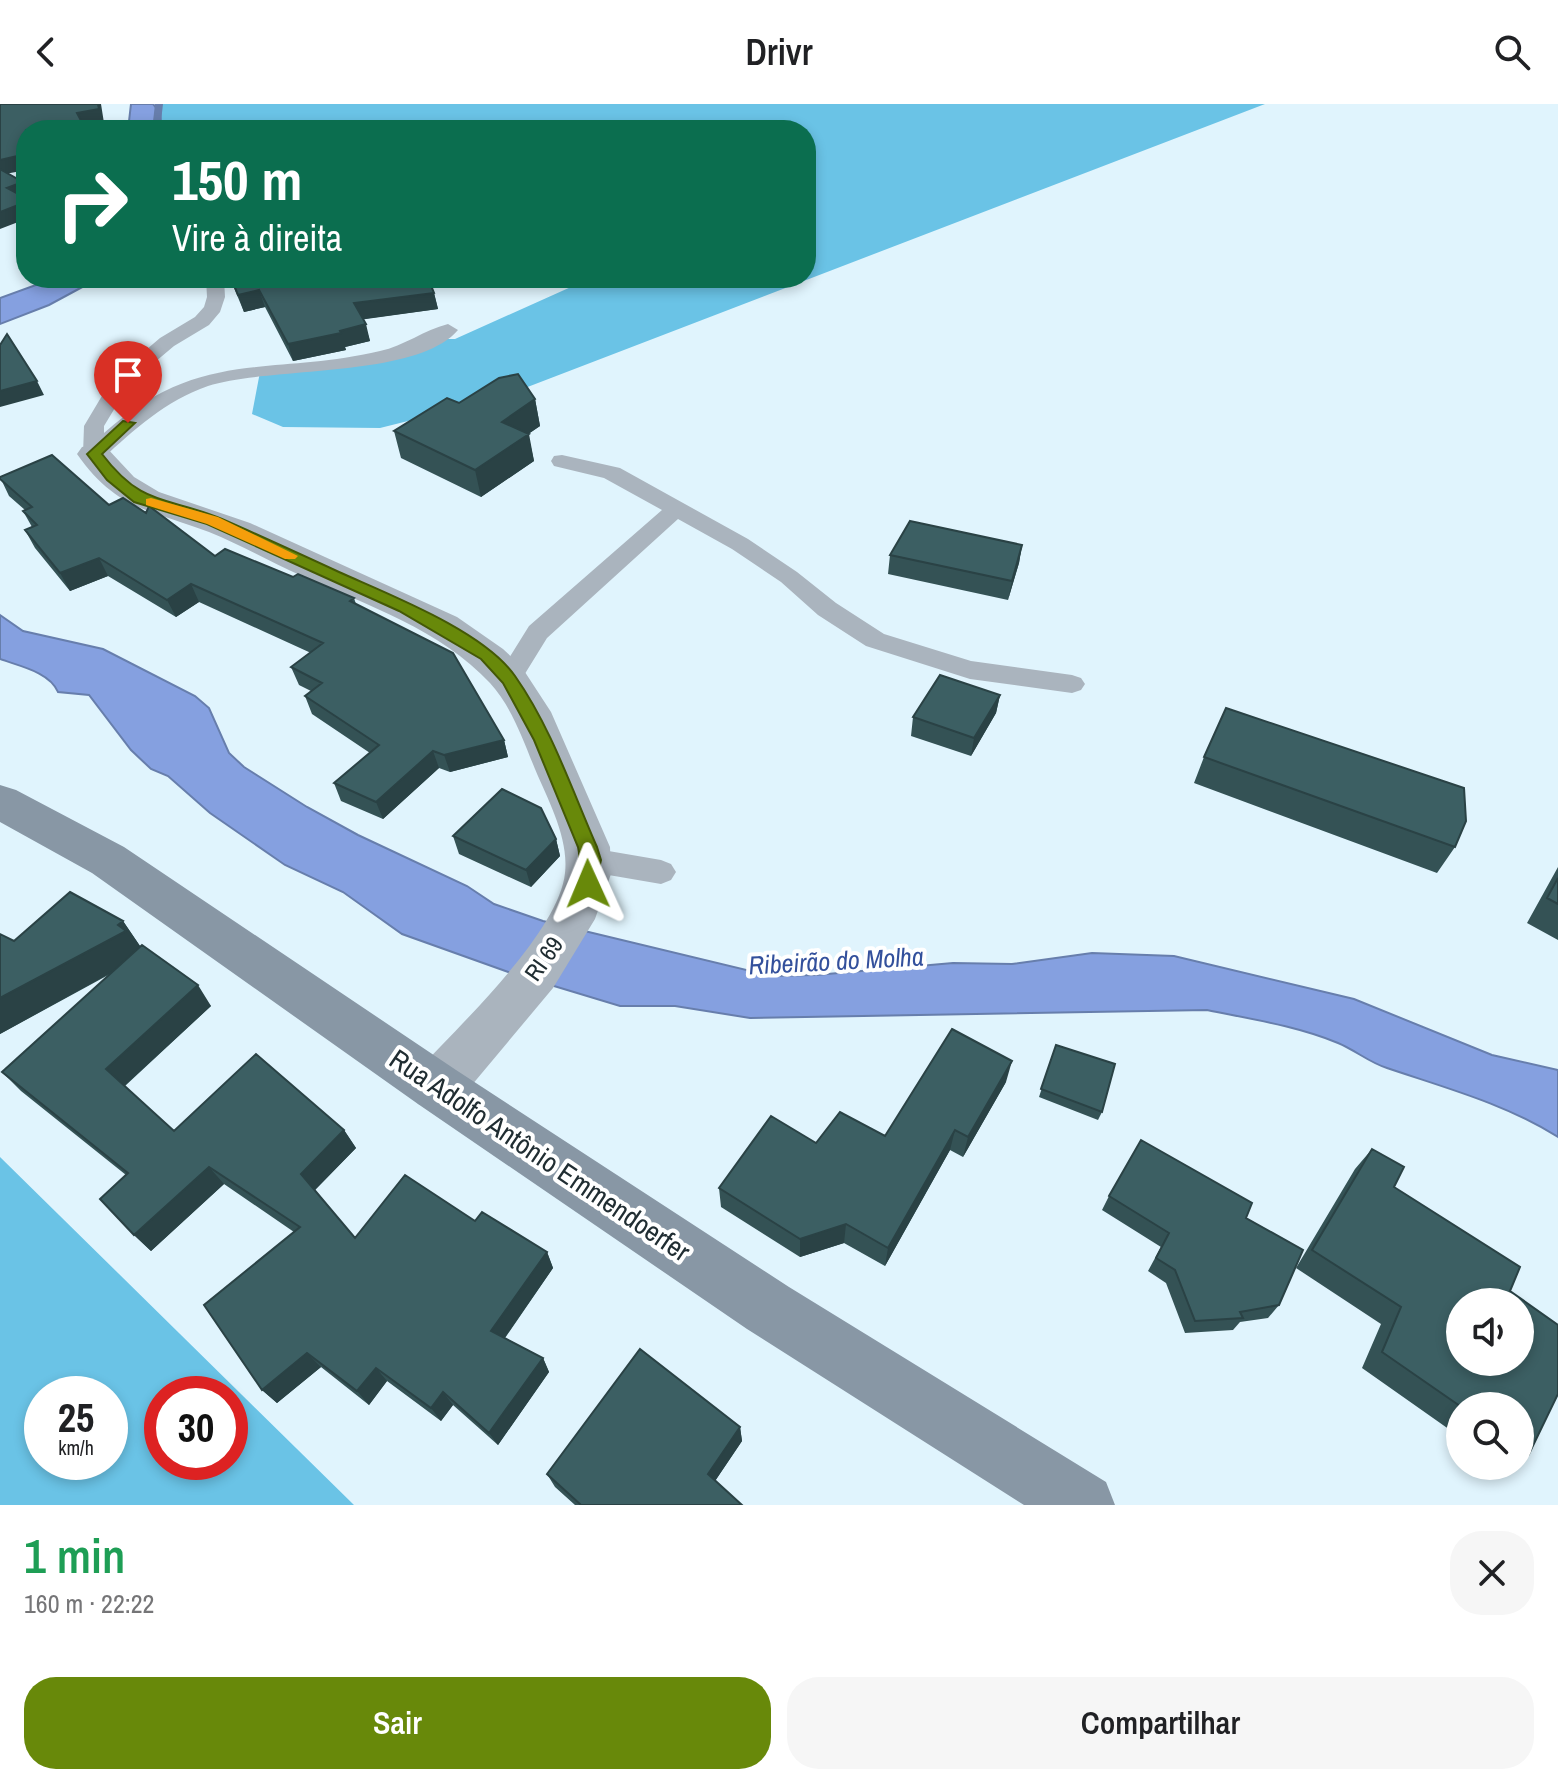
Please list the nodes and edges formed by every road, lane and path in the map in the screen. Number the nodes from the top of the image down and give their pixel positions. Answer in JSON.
{"nodes":[{"id":1,"x":216,"y":288,"type":"edge"},
{"id":2,"x":448,"y":330,"type":"dead end"},
{"id":3,"x":94,"y":454,"type":"junction"},
{"id":4,"x":562,"y":461,"type":"dead end"},
{"id":5,"x":676,"y":509,"type":"junction"},
{"id":6,"x":509,"y":679,"type":"junction"},
{"id":7,"x":1072,"y":684,"type":"dead end"},
{"id":8,"x":0,"y":802,"type":"edge"},
{"id":9,"x":591,"y":860,"type":"junction"},
{"id":10,"x":661,"y":872,"type":"dead end"},
{"id":11,"x":437,"y":1087,"type":"junction"},
{"id":12,"x":1083,"y":1505,"type":"edge"}],
"edges":[{"from":1,"to":3,"type":"lane"},
{"from":2,"to":3,"type":"lane"},
{"from":3,"to":6,"type":"street"},
{"from":4,"to":5,"type":"lane"},
{"from":5,"to":6,"type":"lane"},
{"from":5,"to":7,"type":"lane"},
{"from":6,"to":9,"type":"street"},
{"from":8,"to":11,"type":"street","name":"Rua Adolfo Antônio Emmendoerfer"},
{"from":9,"to":10,"type":"lane"},
{"from":9,"to":11,"type":"street","name":"RI 69"},
{"from":11,"to":12,"type":"street","name":"Rua Adolfo Antônio Emmendoerfer"}]}
